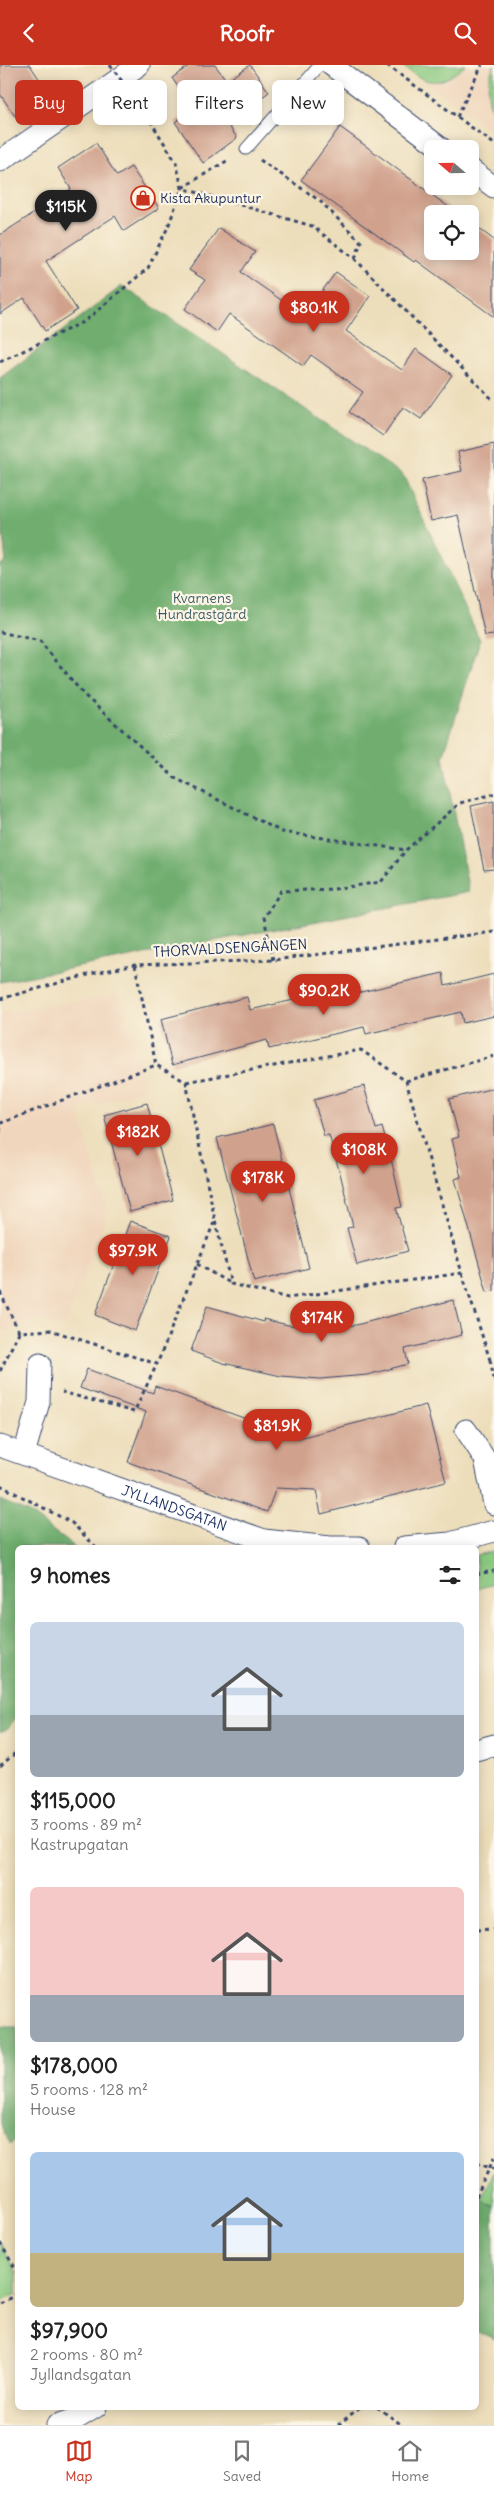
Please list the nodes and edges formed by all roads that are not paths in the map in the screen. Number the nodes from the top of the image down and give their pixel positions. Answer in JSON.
{"nodes":[{"id":1,"x":139,"y":65,"type":"edge"},
{"id":2,"x":320,"y":65,"type":"edge"},
{"id":3,"x":331,"y":65,"type":"edge"},
{"id":4,"x":430,"y":140,"type":"edge"},
{"id":5,"x":246,"y":149,"type":"road end"},
{"id":6,"x":0,"y":161,"type":"edge"},
{"id":7,"x":479,"y":176,"type":"edge"},
{"id":8,"x":494,"y":187,"type":"edge"},
{"id":9,"x":40,"y":1363,"type":"dead end"},
{"id":10,"x":466,"y":1430,"type":"dead end"},
{"id":11,"x":0,"y":1447,"type":"edge"},
{"id":12,"x":24,"y":1454,"type":"junction"},
{"id":13,"x":494,"y":1504,"type":"edge"},
{"id":14,"x":494,"y":1531,"type":"edge"},
{"id":15,"x":311,"y":1545,"type":"edge"},
{"id":16,"x":427,"y":1545,"type":"edge"},
{"id":17,"x":494,"y":1745,"type":"edge"},
{"id":18,"x":479,"y":1748,"type":"edge"},
{"id":19,"x":91,"y":2410,"type":"edge"},
{"id":20,"x":58,"y":2425,"type":"edge"}],
"edges":[{"from":1,"to":6,"type":"street"},
{"from":2,"to":5,"type":"lane"},
{"from":3,"to":4,"type":"street"},
{"from":7,"to":8,"type":"street"},
{"from":9,"to":12,"type":"street"},
{"from":10,"to":13,"type":"street"},
{"from":11,"to":12,"type":"street","name":"JYLLANDSGATAN"},
{"from":12,"to":15,"type":"street","name":"JYLLANDSGATAN"},
{"from":14,"to":16,"type":"street"},
{"from":17,"to":18,"type":"street"},
{"from":19,"to":20,"type":"street"}]}
